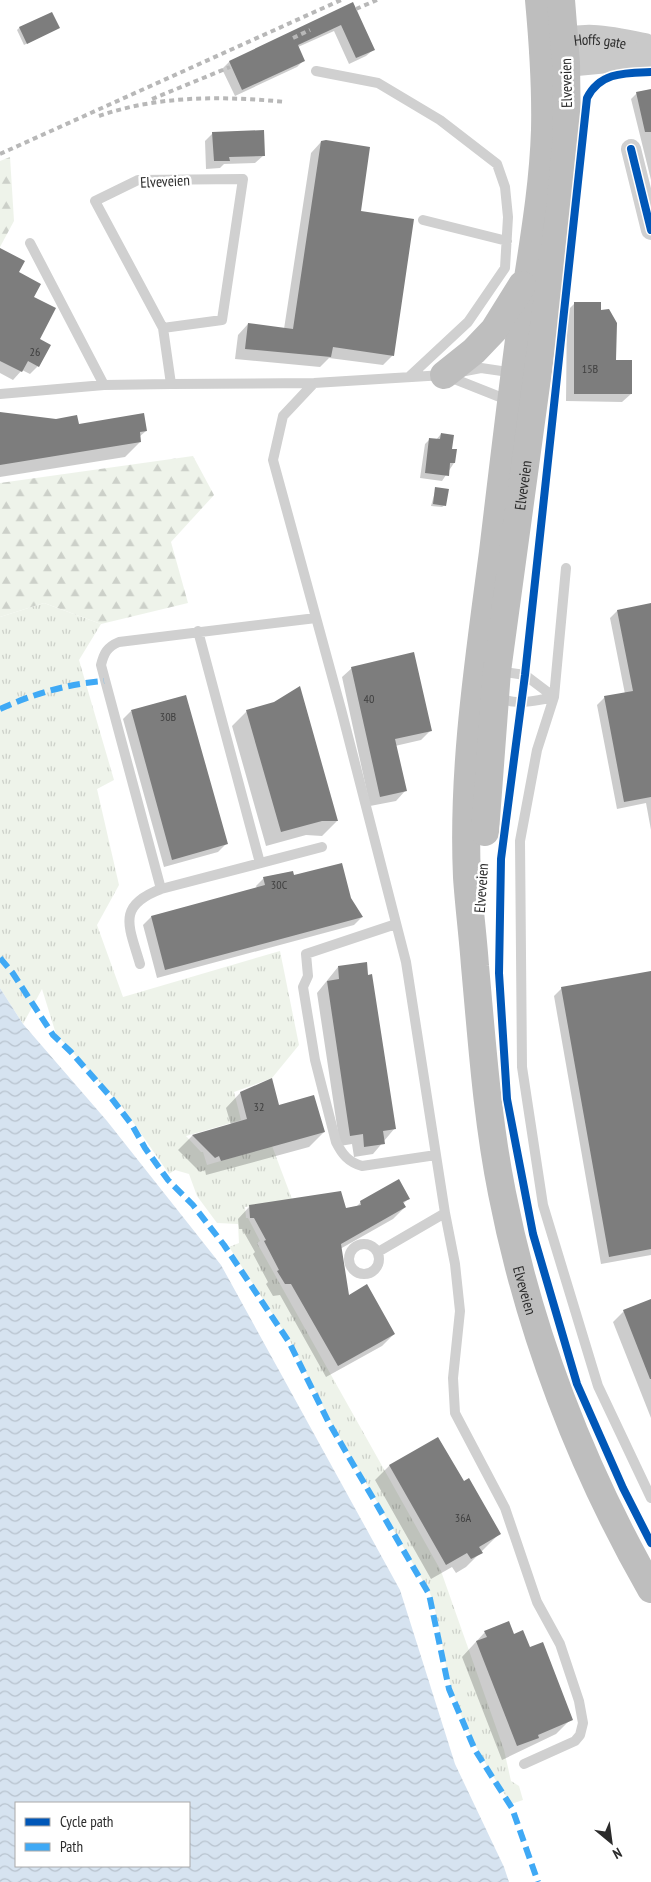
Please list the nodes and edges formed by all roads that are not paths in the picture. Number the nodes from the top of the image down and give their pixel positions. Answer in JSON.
{"nodes":[{"id":1,"x":540,"y":0,"type":"edge"},
{"id":2,"x":561,"y":0,"type":"edge"},
{"id":3,"x":651,"y":49,"type":"edge"},
{"id":4,"x":558,"y":51,"type":"junction"},
{"id":5,"x":651,"y":54,"type":"edge"},
{"id":6,"x":316,"y":71,"type":"dead end"},
{"id":7,"x":630,"y":150,"type":"dead end"},
{"id":8,"x":423,"y":220,"type":"dead end"},
{"id":9,"x":651,"y":230,"type":"edge"},
{"id":10,"x":507,"y":241,"type":"junction"},
{"id":11,"x":30,"y":243,"type":"dead end"},
{"id":12,"x":528,"y":275,"type":"junction"},
{"id":13,"x":163,"y":328,"type":"junction"},
{"id":14,"x":444,"y":375,"type":"junction"},
{"id":15,"x":409,"y":377,"type":"junction"},
{"id":16,"x":526,"y":381,"type":"junction"},
{"id":17,"x":314,"y":383,"type":"junction"},
{"id":18,"x":171,"y":384,"type":"junction"},
{"id":19,"x":104,"y":385,"type":"junction"},
{"id":20,"x":0,"y":394,"type":"edge"},
{"id":21,"x":513,"y":402,"type":"junction"},
{"id":22,"x":566,"y":568,"type":"dead end"},
{"id":23,"x":316,"y":618,"type":"junction"},
{"id":24,"x":198,"y":632,"type":"junction"},
{"id":25,"x":490,"y":684,"type":"junction"},
{"id":26,"x":554,"y":697,"type":"junction"},
{"id":27,"x":322,"y":847,"type":"dead end"},
{"id":28,"x":260,"y":863,"type":"junction"},
{"id":29,"x":161,"y":889,"type":"junction"},
{"id":30,"x":396,"y":924,"type":"junction"},
{"id":31,"x":140,"y":964,"type":"dead end"},
{"id":32,"x":436,"y":1155,"type":"junction"},
{"id":33,"x":445,"y":1213,"type":"junction"},
{"id":34,"x":378,"y":1252,"type":"dead end"},
{"id":35,"x":651,"y":1498,"type":"edge"},
{"id":36,"x":651,"y":1589,"type":"edge"},
{"id":37,"x":524,"y":1764,"type":"dead end"}],
"edges":[{"from":1,"to":4,"type":"highway","name":"Elveveien"},
{"from":2,"to":4,"type":"highway","name":"Elveveien"},
{"from":3,"to":4,"type":"main road","name":"Hoffs gate"},
{"from":4,"to":5,"type":"main road","name":"Hoffs gate"},
{"from":4,"to":12,"type":"highway","name":"Elveveien"},
{"from":4,"to":16,"type":"highway","name":"Elveveien"},
{"from":6,"to":10,"type":"lane"},
{"from":7,"to":9,"type":"street"},
{"from":8,"to":10,"type":"lane"},
{"from":10,"to":15,"type":"lane"},
{"from":11,"to":19,"type":"lane"},
{"from":12,"to":14,"type":"highway"},
{"from":12,"to":16,"type":"highway","name":"Elveveien"},
{"from":13,"to":13,"type":"lane","name":"Elveveien"},
{"from":13,"to":18,"type":"lane","name":"Elveveien"},
{"from":14,"to":15,"type":"lane"},
{"from":14,"to":16,"type":"lane"},
{"from":14,"to":21,"type":"lane"},
{"from":15,"to":17,"type":"lane"},
{"from":16,"to":21,"type":"highway","name":"Elveveien"},
{"from":16,"to":25,"type":"highway","name":"Elveveien"},
{"from":17,"to":18,"type":"lane"},
{"from":17,"to":23,"type":"lane"},
{"from":18,"to":19,"type":"lane"},
{"from":19,"to":20,"type":"lane"},
{"from":21,"to":25,"type":"highway","name":"Elveveien"},
{"from":22,"to":26,"type":"lane"},
{"from":23,"to":24,"type":"lane"},
{"from":23,"to":30,"type":"lane"},
{"from":24,"to":28,"type":"lane"},
{"from":24,"to":29,"type":"lane"},
{"from":25,"to":26,"type":"lane"},
{"from":25,"to":26,"type":"lane"},
{"from":25,"to":36,"type":"highway","name":"Elveveien"},
{"from":26,"to":35,"type":"lane"},
{"from":27,"to":28,"type":"lane"},
{"from":28,"to":29,"type":"lane"},
{"from":29,"to":31,"type":"lane"},
{"from":30,"to":32,"type":"lane"},
{"from":30,"to":32,"type":"lane"},
{"from":32,"to":33,"type":"lane"},
{"from":33,"to":34,"type":"lane"},
{"from":33,"to":37,"type":"lane"}]}
